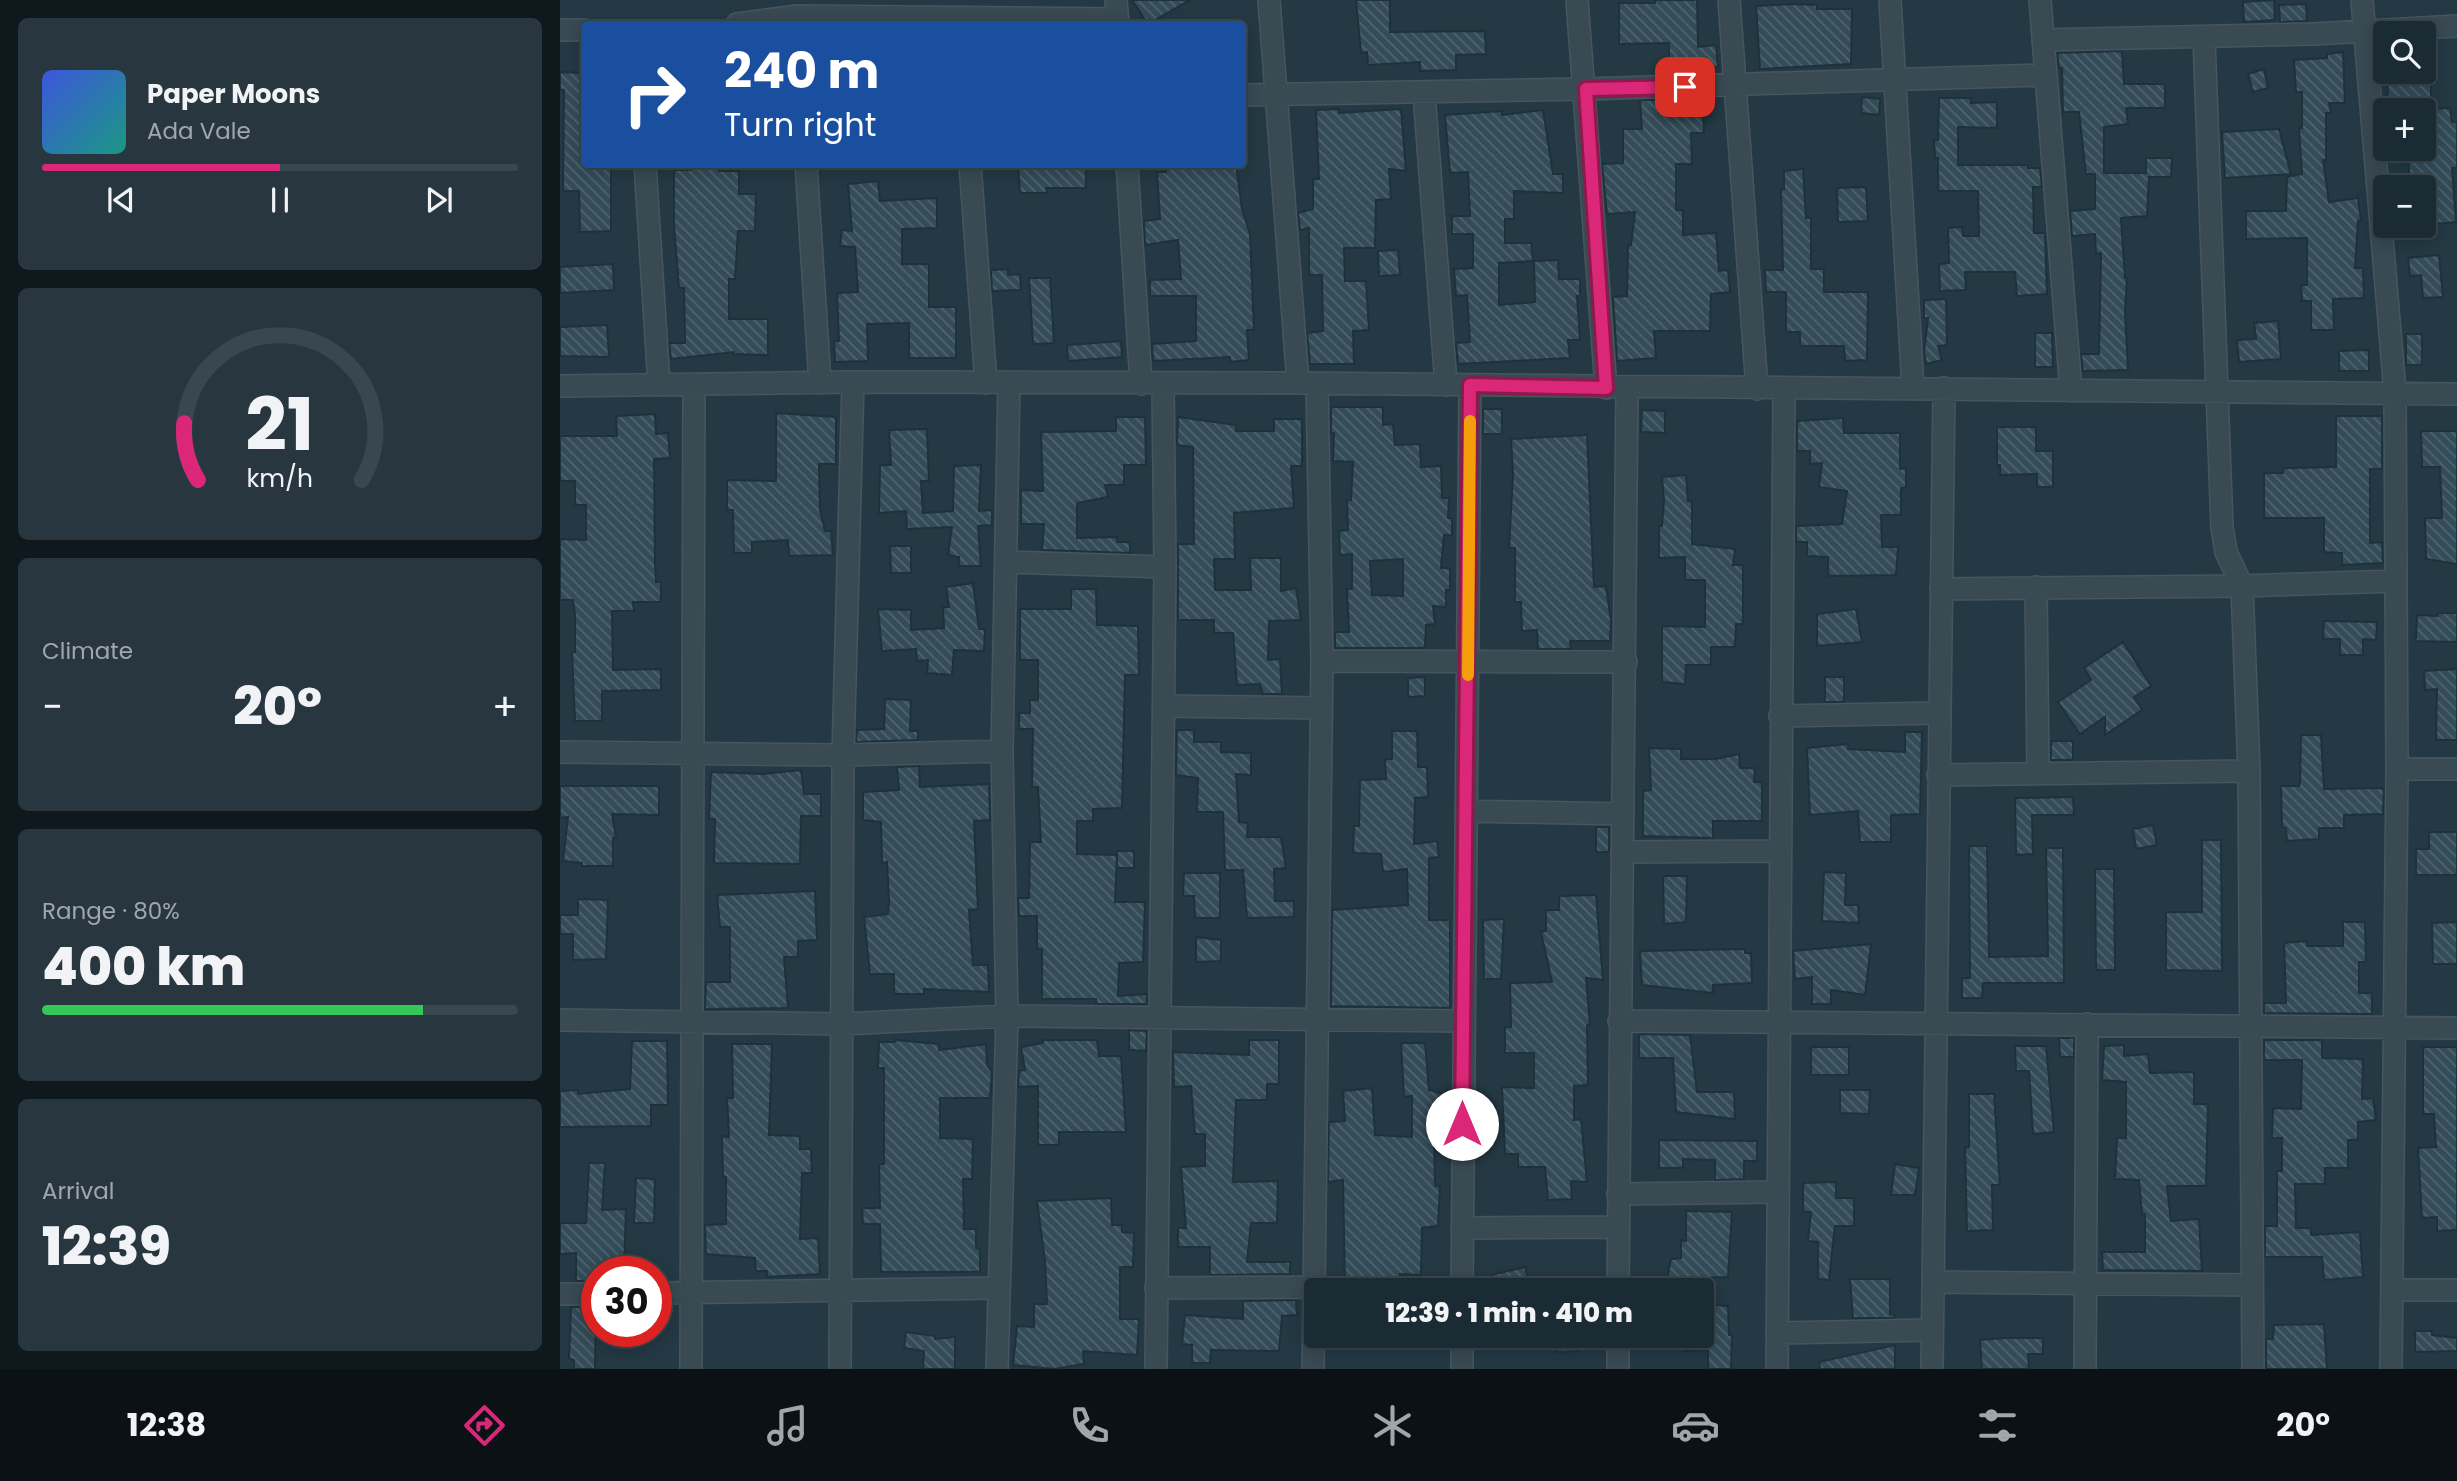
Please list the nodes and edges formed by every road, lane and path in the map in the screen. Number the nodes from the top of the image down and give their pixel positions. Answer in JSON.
{"nodes":[{"id":1,"x":1269,"y":0,"type":"edge"},
{"id":2,"x":1577,"y":0,"type":"edge"},
{"id":3,"x":1728,"y":0,"type":"edge"},
{"id":4,"x":1890,"y":0,"type":"edge"},
{"id":5,"x":2040,"y":0,"type":"edge"},
{"id":6,"x":2362,"y":0,"type":"edge"},
{"id":7,"x":796,"y":14,"type":"edge"},
{"id":8,"x":958,"y":14,"type":"edge"},
{"id":9,"x":1117,"y":14,"type":"edge"},
{"id":10,"x":755,"y":21,"type":"edge"},
{"id":11,"x":2457,"y":26,"type":"edge"},
{"id":12,"x":560,"y":30,"type":"edge"},
{"id":13,"x":581,"y":30,"type":"edge"},
{"id":14,"x":2364,"y":30,"type":"junction"},
{"id":15,"x":2204,"y":38,"type":"junction"},
{"id":16,"x":2043,"y":40,"type":"junction"},
{"id":17,"x":2046,"y":75,"type":"junction"},
{"id":18,"x":1894,"y":81,"type":"junction"},
{"id":19,"x":1735,"y":85,"type":"junction"},
{"id":20,"x":1586,"y":89,"type":"junction"},
{"id":21,"x":1424,"y":93,"type":"junction"},
{"id":22,"x":1246,"y":95,"type":"edge"},
{"id":23,"x":1275,"y":95,"type":"junction"},
{"id":24,"x":645,"y":168,"type":"edge"},
{"id":25,"x":806,"y":168,"type":"edge"},
{"id":26,"x":970,"y":168,"type":"edge"},
{"id":27,"x":1127,"y":168,"type":"edge"},
{"id":28,"x":853,"y":382,"type":"junction"},
{"id":29,"x":820,"y":383,"type":"junction"},
{"id":30,"x":986,"y":383,"type":"junction"},
{"id":31,"x":1009,"y":383,"type":"junction"},
{"id":32,"x":694,"y":384,"type":"junction"},
{"id":33,"x":1141,"y":384,"type":"junction"},
{"id":34,"x":1307,"y":384,"type":"junction"},
{"id":35,"x":659,"y":385,"type":"junction"},
{"id":36,"x":1163,"y":385,"type":"junction"},
{"id":37,"x":1446,"y":385,"type":"junction"},
{"id":38,"x":1470,"y":385,"type":"junction"},
{"id":39,"x":560,"y":386,"type":"edge"},
{"id":40,"x":1616,"y":388,"type":"junction"},
{"id":41,"x":1913,"y":388,"type":"junction"},
{"id":42,"x":1944,"y":388,"type":"junction"},
{"id":43,"x":1757,"y":389,"type":"junction"},
{"id":44,"x":1784,"y":389,"type":"junction"},
{"id":45,"x":2071,"y":391,"type":"junction"},
{"id":46,"x":2220,"y":392,"type":"junction"},
{"id":47,"x":2395,"y":393,"type":"junction"},
{"id":48,"x":2457,"y":394,"type":"edge"},
{"id":49,"x":1006,"y":562,"type":"junction"},
{"id":50,"x":1165,"y":567,"type":"junction"},
{"id":51,"x":2396,"y":581,"type":"junction"},
{"id":52,"x":2242,"y":586,"type":"junction"},
{"id":53,"x":2036,"y":587,"type":"junction"},
{"id":54,"x":1941,"y":589,"type":"junction"},
{"id":55,"x":1322,"y":661,"type":"junction"},
{"id":56,"x":1468,"y":661,"type":"junction"},
{"id":57,"x":1626,"y":662,"type":"junction"},
{"id":58,"x":1164,"y":706,"type":"junction"},
{"id":59,"x":1321,"y":708,"type":"junction"},
{"id":60,"x":1939,"y":713,"type":"junction"},
{"id":61,"x":1780,"y":716,"type":"junction"},
{"id":62,"x":1002,"y":751,"type":"junction"},
{"id":63,"x":560,"y":752,"type":"edge"},
{"id":64,"x":695,"y":752,"type":"junction"},
{"id":65,"x":843,"y":755,"type":"junction"},
{"id":66,"x":2398,"y":769,"type":"junction"},
{"id":67,"x":2457,"y":769,"type":"edge"},
{"id":68,"x":2249,"y":771,"type":"junction"},
{"id":69,"x":2038,"y":774,"type":"junction"},
{"id":70,"x":1938,"y":775,"type":"junction"},
{"id":71,"x":1466,"y":811,"type":"junction"},
{"id":72,"x":1623,"y":814,"type":"junction"},
{"id":73,"x":1622,"y":852,"type":"junction"},
{"id":74,"x":1779,"y":852,"type":"junction"},
{"id":75,"x":1007,"y":1016,"type":"junction"},
{"id":76,"x":1161,"y":1019,"type":"junction"},
{"id":77,"x":560,"y":1020,"type":"edge"},
{"id":78,"x":692,"y":1020,"type":"junction"},
{"id":79,"x":1317,"y":1020,"type":"junction"},
{"id":80,"x":1463,"y":1020,"type":"junction"},
{"id":81,"x":1619,"y":1021,"type":"junction"},
{"id":82,"x":1778,"y":1022,"type":"junction"},
{"id":83,"x":1934,"y":1023,"type":"junction"},
{"id":84,"x":842,"y":1024,"type":"junction"},
{"id":85,"x":2087,"y":1024,"type":"junction"},
{"id":86,"x":2250,"y":1025,"type":"junction"},
{"id":87,"x":2393,"y":1026,"type":"junction"},
{"id":88,"x":2457,"y":1028,"type":"edge"},
{"id":89,"x":1778,"y":1192,"type":"junction"},
{"id":90,"x":1618,"y":1194,"type":"junction"},
{"id":91,"x":1618,"y":1227,"type":"junction"},
{"id":92,"x":1462,"y":1228,"type":"junction"},
{"id":93,"x":1314,"y":1278,"type":"edge"},
{"id":94,"x":1462,"y":1278,"type":"edge"},
{"id":95,"x":1618,"y":1278,"type":"edge"},
{"id":96,"x":1933,"y":1282,"type":"junction"},
{"id":97,"x":2086,"y":1284,"type":"junction"},
{"id":98,"x":2252,"y":1285,"type":"junction"},
{"id":99,"x":1304,"y":1287,"type":"edge"},
{"id":100,"x":999,"y":1288,"type":"junction"},
{"id":101,"x":1156,"y":1288,"type":"junction"},
{"id":102,"x":2392,"y":1290,"type":"junction"},
{"id":103,"x":2457,"y":1290,"type":"edge"},
{"id":104,"x":840,"y":1291,"type":"junction"},
{"id":105,"x":692,"y":1292,"type":"junction"},
{"id":106,"x":672,"y":1293,"type":"edge"},
{"id":107,"x":560,"y":1294,"type":"edge"},
{"id":108,"x":581,"y":1294,"type":"edge"},
{"id":109,"x":1932,"y":1330,"type":"junction"},
{"id":110,"x":1777,"y":1333,"type":"junction"},
{"id":111,"x":1313,"y":1348,"type":"edge"},
{"id":112,"x":1462,"y":1348,"type":"edge"},
{"id":113,"x":1618,"y":1348,"type":"edge"},
{"id":114,"x":691,"y":1369,"type":"edge"},
{"id":115,"x":841,"y":1369,"type":"edge"},
{"id":116,"x":998,"y":1369,"type":"edge"},
{"id":117,"x":1156,"y":1369,"type":"edge"},
{"id":118,"x":1313,"y":1369,"type":"edge"},
{"id":119,"x":1462,"y":1369,"type":"edge"},
{"id":120,"x":1618,"y":1369,"type":"edge"},
{"id":121,"x":1777,"y":1369,"type":"edge"},
{"id":122,"x":1932,"y":1369,"type":"edge"},
{"id":123,"x":2085,"y":1369,"type":"edge"},
{"id":124,"x":2253,"y":1369,"type":"edge"},
{"id":125,"x":2391,"y":1369,"type":"edge"}],
"edges":[{"from":1,"to":23,"type":"street"},
{"from":2,"to":20,"type":"street"},
{"from":3,"to":19,"type":"street"},
{"from":4,"to":18,"type":"street"},
{"from":5,"to":16,"type":"street"},
{"from":6,"to":14,"type":"street"},
{"from":7,"to":8,"type":"street"},
{"from":7,"to":10,"type":"street"},
{"from":8,"to":9,"type":"street"},
{"from":11,"to":14,"type":"street"},
{"from":12,"to":13,"type":"street"},
{"from":14,"to":15,"type":"street"},
{"from":14,"to":47,"type":"street"},
{"from":15,"to":16,"type":"street"},
{"from":15,"to":46,"type":"street"},
{"from":16,"to":17,"type":"street"},
{"from":17,"to":18,"type":"street"},
{"from":17,"to":45,"type":"street"},
{"from":18,"to":19,"type":"street"},
{"from":18,"to":41,"type":"street"},
{"from":19,"to":20,"type":"street"},
{"from":19,"to":43,"type":"street"},
{"from":20,"to":21,"type":"street"},
{"from":20,"to":40,"type":"street"},
{"from":21,"to":23,"type":"street"},
{"from":21,"to":37,"type":"street"},
{"from":22,"to":23,"type":"street"},
{"from":23,"to":34,"type":"street"},
{"from":24,"to":35,"type":"street"},
{"from":25,"to":29,"type":"street"},
{"from":26,"to":30,"type":"street"},
{"from":27,"to":33,"type":"street"},
{"from":28,"to":29,"type":"street"},
{"from":28,"to":30,"type":"street"},
{"from":28,"to":65,"type":"street"},
{"from":29,"to":32,"type":"street"},
{"from":30,"to":31,"type":"street"},
{"from":31,"to":33,"type":"street"},
{"from":31,"to":49,"type":"street"},
{"from":32,"to":35,"type":"street"},
{"from":32,"to":64,"type":"street"},
{"from":33,"to":36,"type":"street"},
{"from":34,"to":36,"type":"street"},
{"from":34,"to":37,"type":"street"},
{"from":34,"to":55,"type":"street"},
{"from":35,"to":39,"type":"street"},
{"from":36,"to":50,"type":"street"},
{"from":37,"to":38,"type":"street"},
{"from":38,"to":40,"type":"street"},
{"from":38,"to":56,"type":"street"},
{"from":40,"to":43,"type":"street"},
{"from":40,"to":57,"type":"street"},
{"from":41,"to":42,"type":"street"},
{"from":41,"to":44,"type":"street"},
{"from":42,"to":45,"type":"street"},
{"from":42,"to":54,"type":"street"},
{"from":43,"to":44,"type":"street"},
{"from":44,"to":61,"type":"street"},
{"from":45,"to":46,"type":"street"},
{"from":46,"to":47,"type":"street"},
{"from":46,"to":52,"type":"street"},
{"from":47,"to":48,"type":"street"},
{"from":47,"to":51,"type":"street"},
{"from":49,"to":50,"type":"street"},
{"from":49,"to":62,"type":"street"},
{"from":50,"to":58,"type":"street"},
{"from":51,"to":52,"type":"street"},
{"from":51,"to":66,"type":"street"},
{"from":52,"to":53,"type":"street"},
{"from":52,"to":68,"type":"street"},
{"from":53,"to":54,"type":"street"},
{"from":53,"to":69,"type":"street"},
{"from":54,"to":60,"type":"street"},
{"from":55,"to":56,"type":"street"},
{"from":55,"to":59,"type":"street"},
{"from":56,"to":57,"type":"street"},
{"from":56,"to":71,"type":"street"},
{"from":57,"to":72,"type":"street"},
{"from":58,"to":59,"type":"street"},
{"from":58,"to":76,"type":"street"},
{"from":59,"to":79,"type":"street"},
{"from":60,"to":61,"type":"street"},
{"from":60,"to":70,"type":"street"},
{"from":61,"to":74,"type":"street"},
{"from":62,"to":65,"type":"street"},
{"from":62,"to":75,"type":"street"},
{"from":63,"to":64,"type":"street"},
{"from":64,"to":65,"type":"street"},
{"from":64,"to":78,"type":"street"},
{"from":65,"to":84,"type":"street"},
{"from":66,"to":67,"type":"street"},
{"from":66,"to":87,"type":"street"},
{"from":68,"to":69,"type":"street"},
{"from":68,"to":86,"type":"street"},
{"from":69,"to":70,"type":"street"},
{"from":70,"to":83,"type":"street"},
{"from":71,"to":72,"type":"street"},
{"from":71,"to":80,"type":"street"},
{"from":72,"to":73,"type":"street"},
{"from":73,"to":74,"type":"street"},
{"from":73,"to":81,"type":"street"},
{"from":74,"to":82,"type":"street"},
{"from":75,"to":76,"type":"street"},
{"from":75,"to":84,"type":"street"},
{"from":75,"to":100,"type":"street"},
{"from":76,"to":79,"type":"street"},
{"from":76,"to":101,"type":"street"},
{"from":77,"to":78,"type":"street"},
{"from":78,"to":84,"type":"street"},
{"from":78,"to":105,"type":"street"},
{"from":79,"to":80,"type":"street"},
{"from":79,"to":93,"type":"street"},
{"from":80,"to":92,"type":"street"},
{"from":81,"to":82,"type":"street"},
{"from":81,"to":90,"type":"street"},
{"from":82,"to":83,"type":"street"},
{"from":82,"to":89,"type":"street"},
{"from":83,"to":85,"type":"street"},
{"from":83,"to":96,"type":"street"},
{"from":84,"to":104,"type":"street"},
{"from":85,"to":86,"type":"street"},
{"from":85,"to":97,"type":"street"},
{"from":86,"to":87,"type":"street"},
{"from":86,"to":98,"type":"street"},
{"from":87,"to":88,"type":"street"},
{"from":87,"to":102,"type":"street"},
{"from":89,"to":90,"type":"street"},
{"from":89,"to":110,"type":"street"},
{"from":90,"to":91,"type":"street"},
{"from":91,"to":92,"type":"street"},
{"from":91,"to":95,"type":"street"},
{"from":92,"to":94,"type":"street"},
{"from":96,"to":97,"type":"street"},
{"from":96,"to":109,"type":"street"},
{"from":97,"to":98,"type":"street"},
{"from":97,"to":123,"type":"street"},
{"from":98,"to":124,"type":"street"},
{"from":99,"to":101,"type":"street"},
{"from":100,"to":104,"type":"street"},
{"from":100,"to":116,"type":"street"},
{"from":101,"to":117,"type":"street"},
{"from":102,"to":103,"type":"street"},
{"from":102,"to":125,"type":"street"},
{"from":104,"to":105,"type":"street"},
{"from":104,"to":115,"type":"street"},
{"from":105,"to":106,"type":"street"},
{"from":105,"to":114,"type":"street"},
{"from":107,"to":108,"type":"street"},
{"from":109,"to":110,"type":"street"},
{"from":109,"to":122,"type":"street"},
{"from":110,"to":121,"type":"street"},
{"from":111,"to":118,"type":"street"},
{"from":112,"to":119,"type":"street"},
{"from":113,"to":120,"type":"street"}]}
